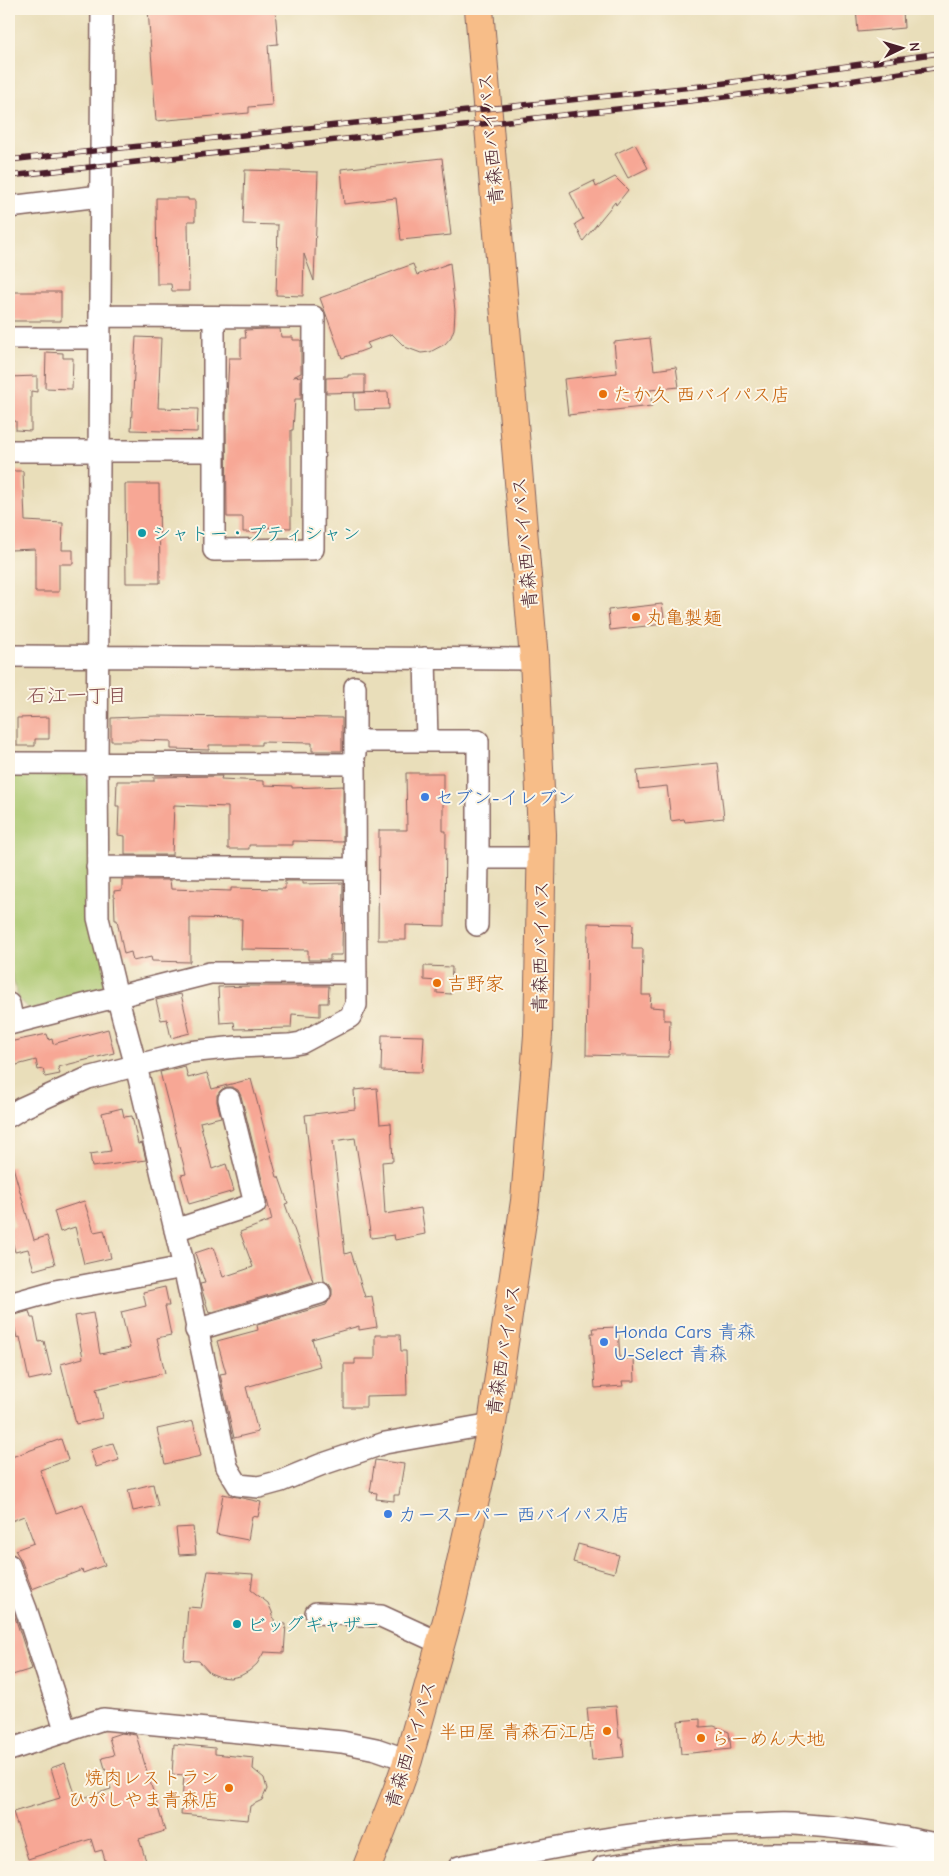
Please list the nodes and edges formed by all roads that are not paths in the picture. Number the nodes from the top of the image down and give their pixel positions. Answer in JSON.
{"nodes":[{"id":1,"x":102,"y":9,"type":"edge"},
{"id":2,"x":479,"y":9,"type":"edge"},
{"id":3,"x":100,"y":196,"type":"junction"},
{"id":4,"x":9,"y":207,"type":"edge"},
{"id":5,"x":101,"y":316,"type":"junction"},
{"id":6,"x":214,"y":317,"type":"junction"},
{"id":7,"x":9,"y":338,"type":"edge"},
{"id":8,"x":100,"y":338,"type":"junction"},
{"id":9,"x":99,"y":450,"type":"junction"},
{"id":10,"x":9,"y":451,"type":"edge"},
{"id":11,"x":214,"y":451,"type":"junction"},
{"id":12,"x":9,"y":656,"type":"edge"},
{"id":13,"x":99,"y":656,"type":"junction"},
{"id":14,"x":425,"y":658,"type":"junction"},
{"id":15,"x":534,"y":658,"type":"junction"},
{"id":16,"x":355,"y":687,"type":"dead end"},
{"id":17,"x":355,"y":741,"type":"junction"},
{"id":18,"x":427,"y":741,"type":"junction"},
{"id":19,"x":9,"y":763,"type":"edge"},
{"id":20,"x":97,"y":763,"type":"junction"},
{"id":21,"x":355,"y":764,"type":"junction"},
{"id":22,"x":478,"y":858,"type":"junction"},
{"id":23,"x":542,"y":858,"type":"junction"},
{"id":24,"x":98,"y":867,"type":"junction"},
{"id":25,"x":354,"y":869,"type":"junction"},
{"id":26,"x":477,"y":924,"type":"dead end"},
{"id":27,"x":356,"y":973,"type":"junction"},
{"id":28,"x":117,"y":996,"type":"junction"},
{"id":29,"x":10,"y":1017,"type":"edge"},
{"id":30,"x":136,"y":1066,"type":"junction"},
{"id":31,"x":230,"y":1099,"type":"dead end"},
{"id":32,"x":9,"y":1116,"type":"edge"},
{"id":33,"x":175,"y":1230,"type":"junction"},
{"id":34,"x":184,"y":1267,"type":"junction"},
{"id":35,"x":320,"y":1293,"type":"dead end"},
{"id":36,"x":9,"y":1304,"type":"edge"},
{"id":37,"x":196,"y":1330,"type":"junction"},
{"id":38,"x":492,"y":1424,"type":"junction"},
{"id":39,"x":9,"y":1565,"type":"edge"},
{"id":40,"x":316,"y":1612,"type":"dead end"},
{"id":41,"x":440,"y":1643,"type":"junction"},
{"id":42,"x":66,"y":1732,"type":"junction"},
{"id":43,"x":9,"y":1750,"type":"edge"},
{"id":44,"x":408,"y":1760,"type":"junction"},
{"id":45,"x":901,"y":1836,"type":"junction"},
{"id":46,"x":940,"y":1845,"type":"edge"},
{"id":47,"x":901,"y":1863,"type":"edge"},
{"id":48,"x":940,"y":1865,"type":"edge"},
{"id":49,"x":366,"y":1867,"type":"edge"},
{"id":50,"x":459,"y":1867,"type":"edge"},
{"id":51,"x":603,"y":1867,"type":"edge"}],
"edges":[{"from":1,"to":3,"type":"street"},
{"from":2,"to":15,"type":"highway","name":"青森西バイパス"},
{"from":3,"to":4,"type":"street"},
{"from":3,"to":5,"type":"street"},
{"from":5,"to":6,"type":"street"},
{"from":5,"to":8,"type":"street"},
{"from":6,"to":11,"type":"street"},
{"from":6,"to":11,"type":"street"},
{"from":7,"to":8,"type":"street"},
{"from":8,"to":9,"type":"street"},
{"from":9,"to":10,"type":"street"},
{"from":9,"to":11,"type":"street"},
{"from":9,"to":13,"type":"street"},
{"from":12,"to":13,"type":"street"},
{"from":13,"to":14,"type":"street"},
{"from":13,"to":20,"type":"street"},
{"from":14,"to":15,"type":"street"},
{"from":14,"to":18,"type":"street"},
{"from":15,"to":23,"type":"highway","name":"青森西バイパス"},
{"from":16,"to":17,"type":"street"},
{"from":17,"to":18,"type":"street"},
{"from":17,"to":21,"type":"street"},
{"from":18,"to":22,"type":"street"},
{"from":19,"to":20,"type":"street"},
{"from":20,"to":21,"type":"street"},
{"from":20,"to":24,"type":"street"},
{"from":21,"to":25,"type":"street"},
{"from":22,"to":23,"type":"street"},
{"from":22,"to":26,"type":"street"},
{"from":23,"to":38,"type":"highway","name":"青森西バイパス"},
{"from":24,"to":25,"type":"street"},
{"from":24,"to":28,"type":"street"},
{"from":25,"to":27,"type":"street"},
{"from":27,"to":28,"type":"street"},
{"from":27,"to":30,"type":"street"},
{"from":28,"to":29,"type":"street"},
{"from":28,"to":30,"type":"street"},
{"from":30,"to":32,"type":"street"},
{"from":30,"to":33,"type":"street"},
{"from":31,"to":33,"type":"street"},
{"from":33,"to":34,"type":"street"},
{"from":34,"to":36,"type":"street"},
{"from":34,"to":37,"type":"street"},
{"from":35,"to":37,"type":"street"},
{"from":37,"to":38,"type":"street"},
{"from":38,"to":41,"type":"highway","name":"青森西バイパス"},
{"from":39,"to":42,"type":"street"},
{"from":40,"to":41,"type":"street"},
{"from":41,"to":44,"type":"highway","name":"青森西バイパス"},
{"from":42,"to":43,"type":"street"},
{"from":42,"to":44,"type":"street"},
{"from":44,"to":49,"type":"highway","name":"青森西バイパス"},
{"from":45,"to":46,"type":"street"},
{"from":45,"to":47,"type":"street"},
{"from":45,"to":50,"type":"street"},
{"from":47,"to":48,"type":"street"},
{"from":47,"to":51,"type":"street"}]}
